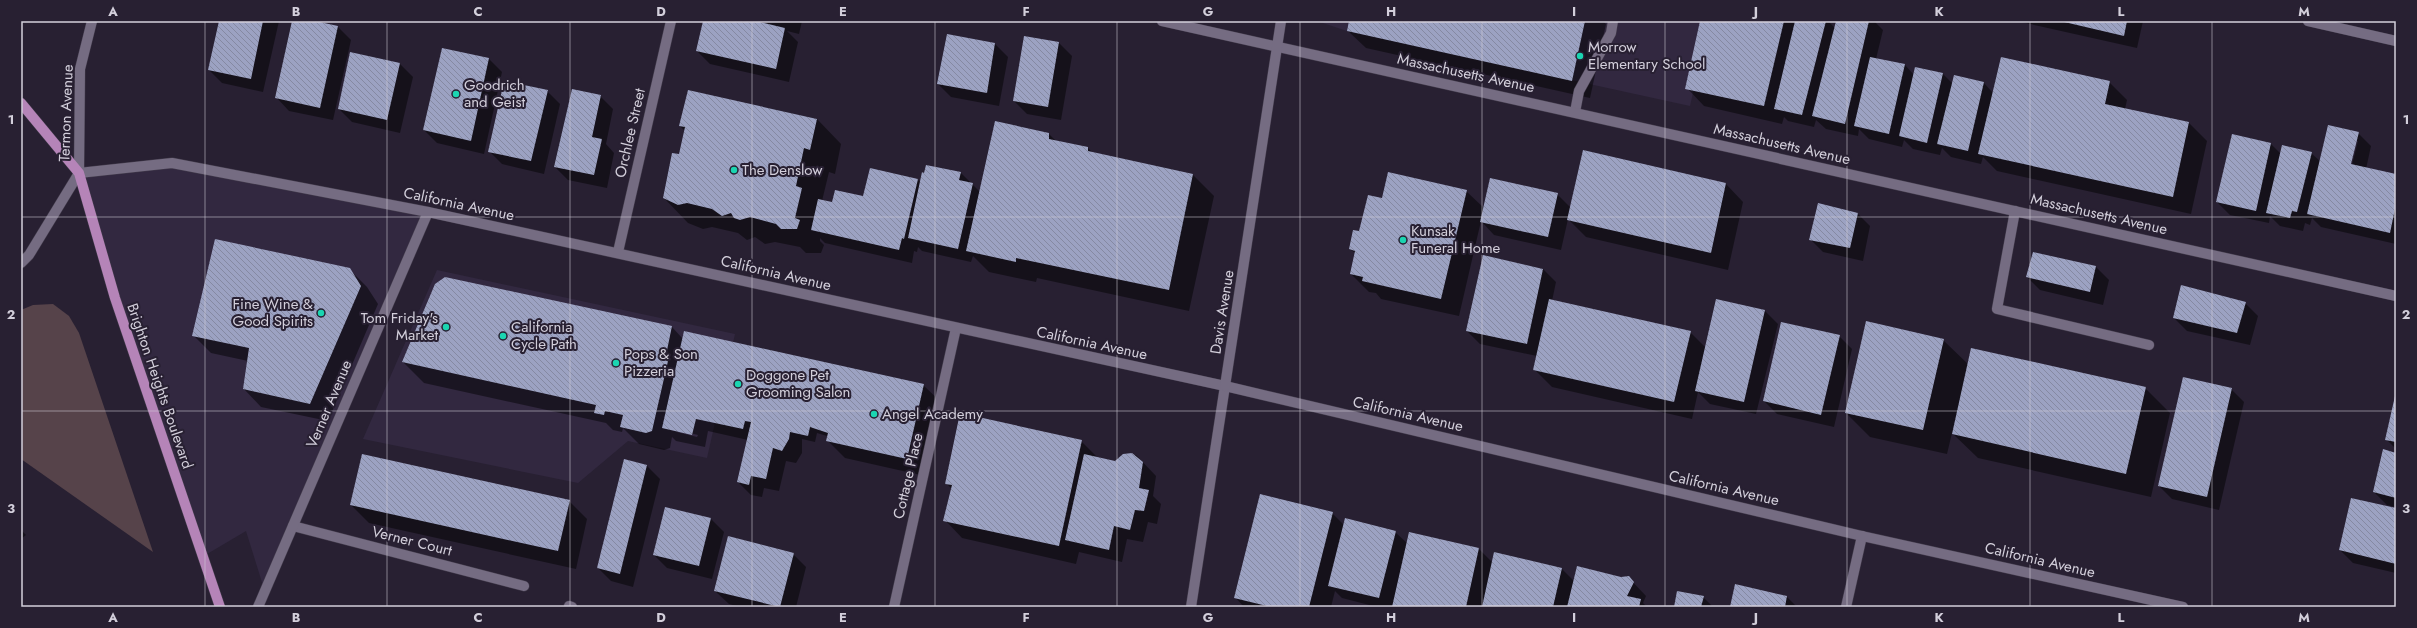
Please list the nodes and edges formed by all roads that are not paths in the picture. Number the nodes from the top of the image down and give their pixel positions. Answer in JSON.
{"nodes":[{"id":1,"x":92,"y":21,"type":"edge"},
{"id":2,"x":671,"y":21,"type":"edge"},
{"id":3,"x":1162,"y":21,"type":"edge"},
{"id":4,"x":1281,"y":21,"type":"edge"},
{"id":5,"x":1613,"y":21,"type":"edge"},
{"id":6,"x":2308,"y":21,"type":"edge"},
{"id":7,"x":2396,"y":42,"type":"edge"},
{"id":8,"x":1277,"y":46,"type":"junction"},
{"id":9,"x":21,"y":103,"type":"edge"},
{"id":10,"x":1575,"y":112,"type":"junction"},
{"id":11,"x":79,"y":173,"type":"junction"},
{"id":12,"x":2015,"y":211,"type":"junction"},
{"id":13,"x":428,"y":212,"type":"junction"},
{"id":14,"x":618,"y":252,"type":"junction"},
{"id":15,"x":21,"y":263,"type":"edge"},
{"id":16,"x":2396,"y":296,"type":"edge"},
{"id":17,"x":956,"y":328,"type":"junction"},
{"id":18,"x":2149,"y":345,"type":"dead end"},
{"id":19,"x":1225,"y":386,"type":"junction"},
{"id":20,"x":293,"y":526,"type":"junction"},
{"id":21,"x":1862,"y":536,"type":"junction"},
{"id":22,"x":524,"y":586,"type":"dead end"},
{"id":23,"x":220,"y":607,"type":"edge"},
{"id":24,"x":258,"y":607,"type":"edge"},
{"id":25,"x":894,"y":607,"type":"edge"},
{"id":26,"x":1190,"y":607,"type":"edge"},
{"id":27,"x":1846,"y":607,"type":"edge"},
{"id":28,"x":2183,"y":607,"type":"edge"}],
"edges":[{"from":1,"to":11,"type":"street","name":"Termon Avenue"},
{"from":2,"to":14,"type":"street","name":"Orchlee Street"},
{"from":3,"to":8,"type":"street","name":"Massachusetts Avenue"},
{"from":4,"to":8,"type":"street","name":"Davis Avenue"},
{"from":5,"to":10,"type":"street"},
{"from":6,"to":7,"type":"street"},
{"from":8,"to":10,"type":"street","name":"Massachusetts Avenue"},
{"from":8,"to":19,"type":"street","name":"Davis Avenue"},
{"from":9,"to":11,"type":"main road"},
{"from":10,"to":12,"type":"street","name":"Massachusetts Avenue"},
{"from":11,"to":13,"type":"street","name":"California Avenue"},
{"from":11,"to":15,"type":"street","name":"Termon Avenue"},
{"from":11,"to":23,"type":"main road","name":"Brighton Heights Boulevard"},
{"from":12,"to":16,"type":"street","name":"Massachusetts Avenue"},
{"from":12,"to":18,"type":"street"},
{"from":13,"to":14,"type":"street","name":"California Avenue"},
{"from":13,"to":20,"type":"street","name":"Verner Avenue"},
{"from":14,"to":17,"type":"street","name":"California Avenue"},
{"from":17,"to":19,"type":"street","name":"California Avenue"},
{"from":17,"to":25,"type":"street","name":"Cottage Place"},
{"from":19,"to":21,"type":"street","name":"California Avenue"},
{"from":19,"to":26,"type":"street","name":"Davis Avenue"},
{"from":20,"to":22,"type":"street","name":"Verner Court"},
{"from":20,"to":24,"type":"street","name":"Verner Avenue"},
{"from":21,"to":27,"type":"street"},
{"from":21,"to":28,"type":"street","name":"California Avenue"}]}
